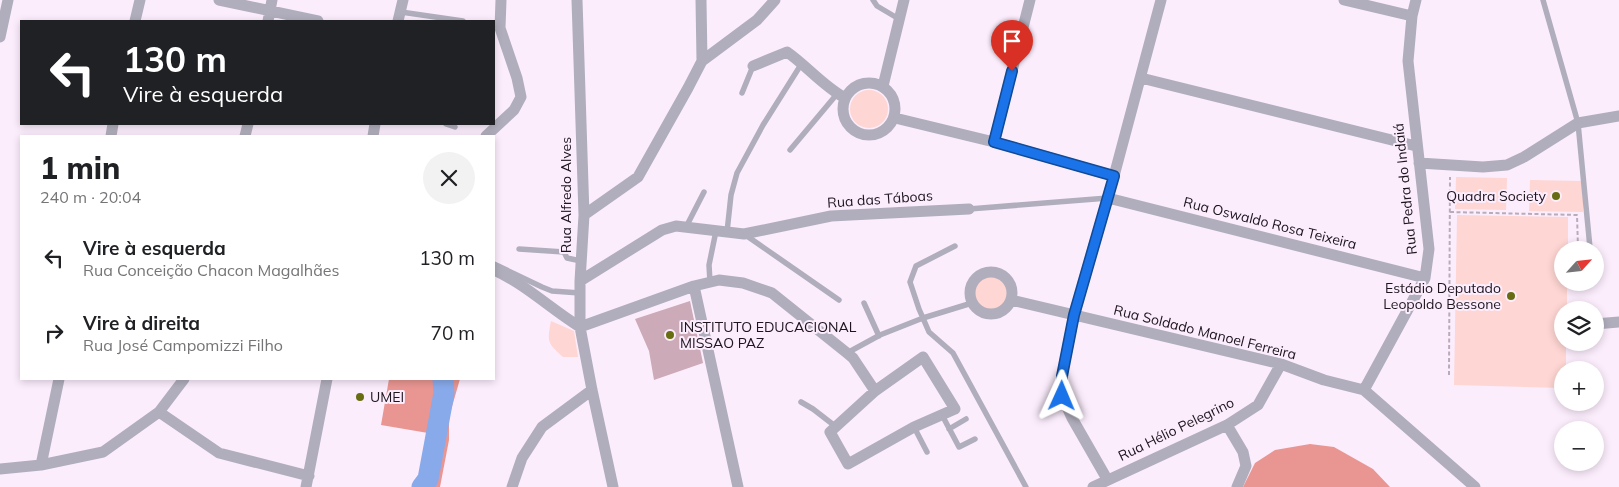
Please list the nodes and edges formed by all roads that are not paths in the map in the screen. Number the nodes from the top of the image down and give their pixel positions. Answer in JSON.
{"nodes":[{"id":1,"x":8,"y":0,"type":"edge"},
{"id":2,"x":140,"y":0,"type":"edge"},
{"id":3,"x":219,"y":0,"type":"edge"},
{"id":4,"x":403,"y":0,"type":"edge"},
{"id":5,"x":501,"y":0,"type":"edge"},
{"id":6,"x":577,"y":0,"type":"edge"},
{"id":7,"x":701,"y":0,"type":"edge"},
{"id":8,"x":775,"y":0,"type":"edge"},
{"id":9,"x":873,"y":0,"type":"edge"},
{"id":10,"x":904,"y":0,"type":"edge"},
{"id":11,"x":1030,"y":0,"type":"edge"},
{"id":12,"x":1161,"y":0,"type":"edge"},
{"id":13,"x":1344,"y":0,"type":"edge"},
{"id":14,"x":1416,"y":0,"type":"edge"},
{"id":15,"x":1543,"y":0,"type":"edge"},
{"id":16,"x":270,"y":11,"type":"edge"},
{"id":17,"x":1412,"y":16,"type":"junction"},
{"id":18,"x":399,"y":17,"type":"edge"},
{"id":19,"x":900,"y":19,"type":"junction"},
{"id":20,"x":135,"y":20,"type":"edge"},
{"id":21,"x":313,"y":20,"type":"edge"},
{"id":22,"x":447,"y":20,"type":"edge"},
{"id":23,"x":0,"y":37,"type":"edge"},
{"id":24,"x":702,"y":61,"type":"junction"},
{"id":25,"x":802,"y":63,"type":"junction"},
{"id":26,"x":752,"y":66,"type":"joint"},
{"id":27,"x":1141,"y":78,"type":"junction"},
{"id":28,"x":883,"y":86,"type":"junction"},
{"id":29,"x":742,"y":93,"type":"dead end"},
{"id":30,"x":841,"y":96,"type":"junction"},
{"id":31,"x":1619,"y":116,"type":"edge"},
{"id":32,"x":894,"y":118,"type":"junction"},
{"id":33,"x":1578,"y":122,"type":"junction"},
{"id":34,"x":449,"y":125,"type":"edge"},
{"id":35,"x":455,"y":127,"type":"dead end"},
{"id":36,"x":487,"y":135,"type":"edge"},
{"id":37,"x":994,"y":142,"type":"junction"},
{"id":38,"x":1416,"y":146,"type":"junction"},
{"id":39,"x":790,"y":150,"type":"dead end"},
{"id":40,"x":1420,"y":163,"type":"junction"},
{"id":41,"x":1114,"y":176,"type":"junction"},
{"id":42,"x":704,"y":192,"type":"dead end"},
{"id":43,"x":1108,"y":198,"type":"junction"},
{"id":44,"x":969,"y":209,"type":"joint"},
{"id":45,"x":584,"y":215,"type":"junction"},
{"id":46,"x":686,"y":227,"type":"junction"},
{"id":47,"x":721,"y":231,"type":"junction"},
{"id":48,"x":744,"y":234,"type":"junction"},
{"id":49,"x":1589,"y":241,"type":"edge"},
{"id":50,"x":955,"y":246,"type":"dead end"},
{"id":51,"x":519,"y":250,"type":"dead end"},
{"id":52,"x":581,"y":261,"type":"junction"},
{"id":53,"x":495,"y":264,"type":"edge"},
{"id":54,"x":495,"y":271,"type":"edge"},
{"id":55,"x":1425,"y":278,"type":"junction"},
{"id":56,"x":580,"y":281,"type":"junction"},
{"id":57,"x":710,"y":282,"type":"junction"},
{"id":58,"x":694,"y":286,"type":"junction"},
{"id":59,"x":580,"y":293,"type":"junction"},
{"id":60,"x":839,"y":300,"type":"dead end"},
{"id":61,"x":1011,"y":300,"type":"junction"},
{"id":62,"x":864,"y":303,"type":"dead end"},
{"id":63,"x":972,"y":303,"type":"junction"},
{"id":64,"x":1074,"y":315,"type":"junction"},
{"id":65,"x":923,"y":318,"type":"junction"},
{"id":66,"x":1619,"y":322,"type":"edge"},
{"id":67,"x":1604,"y":323,"type":"edge"},
{"id":68,"x":580,"y":328,"type":"junction"},
{"id":69,"x":879,"y":336,"type":"junction"},
{"id":70,"x":847,"y":353,"type":"junction"},
{"id":71,"x":1281,"y":364,"type":"junction"},
{"id":72,"x":59,"y":380,"type":"edge"},
{"id":73,"x":183,"y":380,"type":"edge"},
{"id":74,"x":327,"y":380,"type":"edge"},
{"id":75,"x":592,"y":390,"type":"junction"},
{"id":76,"x":1364,"y":390,"type":"junction"},
{"id":77,"x":875,"y":391,"type":"junction"},
{"id":78,"x":801,"y":402,"type":"dead end"},
{"id":79,"x":159,"y":412,"type":"junction"},
{"id":80,"x":942,"y":415,"type":"junction"},
{"id":81,"x":966,"y":419,"type":"dead end"},
{"id":82,"x":1227,"y":425,"type":"junction"},
{"id":83,"x":835,"y":426,"type":"junction"},
{"id":84,"x":914,"y":427,"type":"junction"},
{"id":85,"x":950,"y":429,"type":"junction"},
{"id":86,"x":975,"y":439,"type":"dead end"},
{"id":87,"x":926,"y":452,"type":"dead end"},
{"id":88,"x":41,"y":466,"type":"junction"},
{"id":89,"x":0,"y":469,"type":"edge"},
{"id":90,"x":1107,"y":479,"type":"junction"},
{"id":91,"x":307,"y":482,"type":"edge"},
{"id":92,"x":512,"y":487,"type":"edge"},
{"id":93,"x":613,"y":487,"type":"edge"},
{"id":94,"x":738,"y":487,"type":"edge"},
{"id":95,"x":1026,"y":487,"type":"edge"},
{"id":96,"x":1093,"y":487,"type":"edge"},
{"id":97,"x":1236,"y":487,"type":"edge"},
{"id":98,"x":1475,"y":487,"type":"edge"}],
"edges":[{"from":1,"to":23,"type":"street"},
{"from":2,"to":20,"type":"street"},
{"from":3,"to":16,"type":"street"},
{"from":4,"to":18,"type":"street"},
{"from":5,"to":36,"type":"street"},
{"from":6,"to":45,"type":"street","name":"Rua Alfredo Alves"},
{"from":7,"to":24,"type":"street"},
{"from":8,"to":24,"type":"street"},
{"from":9,"to":19,"type":"lane"},
{"from":10,"to":19,"type":"street"},
{"from":11,"to":37,"type":"street"},
{"from":12,"to":27,"type":"street"},
{"from":13,"to":17,"type":"street"},
{"from":14,"to":17,"type":"street","name":"Rua Pedra do Indaiá"},
{"from":15,"to":33,"type":"lane"},
{"from":16,"to":21,"type":"street"},
{"from":17,"to":38,"type":"street","name":"Rua Pedra do Indaiá"},
{"from":18,"to":22,"type":"lane"},
{"from":19,"to":28,"type":"street"},
{"from":24,"to":45,"type":"street"},
{"from":25,"to":26,"type":"street"},
{"from":25,"to":30,"type":"street"},
{"from":25,"to":47,"type":"lane"},
{"from":26,"to":29,"type":"lane"},
{"from":27,"to":38,"type":"street"},
{"from":27,"to":41,"type":"street"},
{"from":28,"to":30,"type":"street"},
{"from":28,"to":32,"type":"street"},
{"from":30,"to":32,"type":"street"},
{"from":30,"to":39,"type":"lane"},
{"from":31,"to":33,"type":"street"},
{"from":32,"to":37,"type":"street"},
{"from":33,"to":40,"type":"street"},
{"from":33,"to":49,"type":"lane"},
{"from":34,"to":35,"type":"lane"},
{"from":37,"to":41,"type":"street"},
{"from":38,"to":40,"type":"street","name":"Rua Pedra do Indaiá"},
{"from":40,"to":55,"type":"street","name":"Rua Pedra do Indaiá"},
{"from":41,"to":43,"type":"street"},
{"from":42,"to":46,"type":"lane"},
{"from":43,"to":44,"type":"lane","name":"Rua das Táboas"},
{"from":43,"to":55,"type":"street","name":"Rua Oswaldo Rosa Teixeira"},
{"from":43,"to":64,"type":"street"},
{"from":44,"to":48,"type":"street","name":"Rua das Táboas"},
{"from":45,"to":52,"type":"street","name":"Rua Alfredo Alves"},
{"from":46,"to":47,"type":"street","name":"Rua das Táboas"},
{"from":46,"to":56,"type":"street","name":"Rua das Táboas"},
{"from":47,"to":48,"type":"street","name":"Rua das Táboas"},
{"from":47,"to":57,"type":"lane"},
{"from":48,"to":60,"type":"lane"},
{"from":50,"to":65,"type":"lane"},
{"from":51,"to":52,"type":"lane"},
{"from":52,"to":56,"type":"street","name":"Rua Alfredo Alves"},
{"from":53,"to":59,"type":"lane"},
{"from":54,"to":68,"type":"street"},
{"from":55,"to":76,"type":"street","name":"Rua Pedra do Indaiá"},
{"from":56,"to":59,"type":"street","name":"Rua Alfredo Alves"},
{"from":57,"to":58,"type":"street"},
{"from":57,"to":70,"type":"street"},
{"from":58,"to":68,"type":"street"},
{"from":58,"to":94,"type":"street"},
{"from":59,"to":68,"type":"street","name":"Rua Alfredo Alves"},
{"from":61,"to":63,"type":"street"},
{"from":61,"to":63,"type":"street"},
{"from":61,"to":64,"type":"street","name":"Rua Soldado Manoel Ferreira"},
{"from":62,"to":69,"type":"lane"},
{"from":63,"to":65,"type":"lane"},
{"from":64,"to":71,"type":"street","name":"Rua Soldado Manoel Ferreira"},
{"from":64,"to":90,"type":"street"},
{"from":65,"to":69,"type":"lane"},
{"from":65,"to":95,"type":"lane"},
{"from":66,"to":67,"type":"street"},
{"from":68,"to":75,"type":"street","name":"Rua Alfredo Alves"},
{"from":69,"to":70,"type":"lane"},
{"from":70,"to":77,"type":"street"},
{"from":71,"to":76,"type":"street","name":"Rua Soldado Manoel Ferreira"},
{"from":71,"to":82,"type":"street","name":"Rua Hélio Pelegrino"},
{"from":72,"to":88,"type":"street"},
{"from":73,"to":79,"type":"street"},
{"from":74,"to":91,"type":"street"},
{"from":75,"to":92,"type":"street"},
{"from":75,"to":93,"type":"street","name":"Rua Alfredo Alves"},
{"from":76,"to":98,"type":"street","name":"Rua Soldado Manoel Ferreira"},
{"from":77,"to":80,"type":"street"},
{"from":77,"to":83,"type":"street"},
{"from":78,"to":83,"type":"lane"},
{"from":79,"to":88,"type":"street"},
{"from":79,"to":91,"type":"street"},
{"from":80,"to":84,"type":"street"},
{"from":80,"to":85,"type":"lane"},
{"from":81,"to":85,"type":"lane"},
{"from":82,"to":90,"type":"street","name":"Rua Hélio Pelegrino"},
{"from":82,"to":97,"type":"street"},
{"from":83,"to":84,"type":"street"},
{"from":84,"to":87,"type":"lane"},
{"from":85,"to":86,"type":"lane"},
{"from":88,"to":89,"type":"street"},
{"from":90,"to":96,"type":"street","name":"Rua Hélio Pelegrino"}]}
